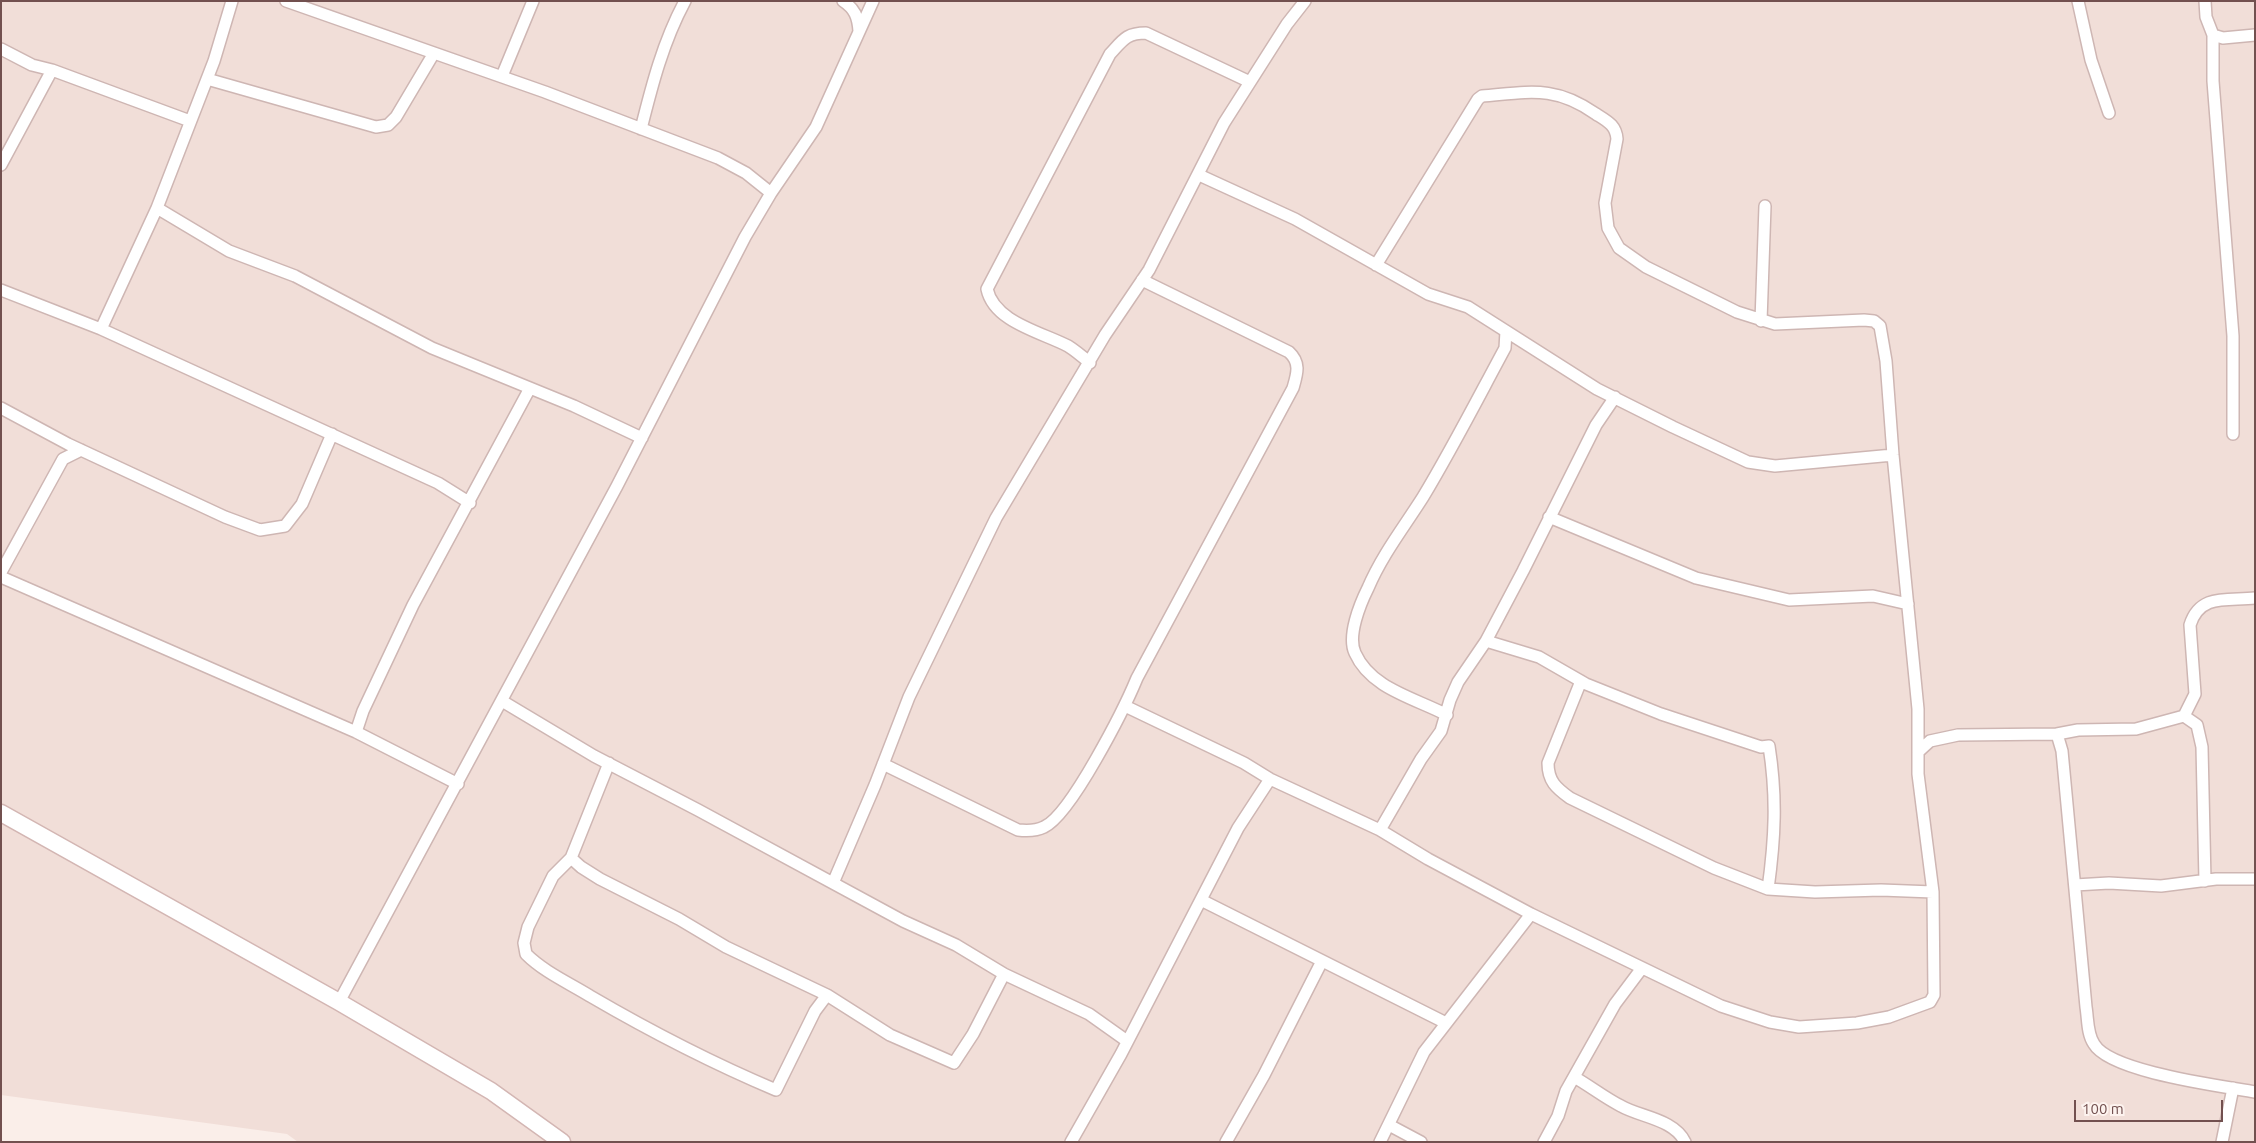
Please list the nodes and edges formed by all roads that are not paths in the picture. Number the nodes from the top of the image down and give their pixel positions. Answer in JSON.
{"nodes":[{"id":1,"x":232,"y":1,"type":"edge"},
{"id":2,"x":286,"y":1,"type":"edge"},
{"id":3,"x":533,"y":1,"type":"edge"},
{"id":4,"x":685,"y":1,"type":"edge"},
{"id":5,"x":843,"y":1,"type":"edge"},
{"id":6,"x":873,"y":1,"type":"edge"},
{"id":7,"x":1305,"y":1,"type":"edge"},
{"id":8,"x":2078,"y":1,"type":"edge"},
{"id":9,"x":2205,"y":1,"type":"edge"},
{"id":10,"x":2213,"y":35,"type":"junction"},
{"id":11,"x":2255,"y":35,"type":"edge"},
{"id":12,"x":859,"y":36,"type":"junction"},
{"id":13,"x":1,"y":49,"type":"edge"},
{"id":14,"x":434,"y":53,"type":"junction"},
{"id":15,"x":52,"y":70,"type":"junction"},
{"id":16,"x":502,"y":76,"type":"junction"},
{"id":17,"x":207,"y":79,"type":"junction"},
{"id":18,"x":1250,"y":82,"type":"junction"},
{"id":19,"x":2109,"y":113,"type":"dead end"},
{"id":20,"x":190,"y":121,"type":"junction"},
{"id":21,"x":641,"y":129,"type":"junction"},
{"id":22,"x":1,"y":165,"type":"edge"},
{"id":23,"x":1199,"y":175,"type":"junction"},
{"id":24,"x":771,"y":193,"type":"junction"},
{"id":25,"x":1765,"y":206,"type":"dead end"},
{"id":26,"x":156,"y":208,"type":"junction"},
{"id":27,"x":1376,"y":265,"type":"junction"},
{"id":28,"x":1142,"y":280,"type":"junction"},
{"id":29,"x":1,"y":290,"type":"edge"},
{"id":30,"x":1761,"y":321,"type":"junction"},
{"id":31,"x":101,"y":328,"type":"junction"},
{"id":32,"x":1506,"y":331,"type":"junction"},
{"id":33,"x":1090,"y":363,"type":"junction"},
{"id":34,"x":530,"y":388,"type":"junction"},
{"id":35,"x":1615,"y":397,"type":"junction"},
{"id":36,"x":1,"y":408,"type":"edge"},
{"id":37,"x":332,"y":434,"type":"junction"},
{"id":38,"x":2233,"y":434,"type":"dead end"},
{"id":39,"x":642,"y":438,"type":"junction"},
{"id":40,"x":59,"y":439,"type":"junction"},
{"id":41,"x":81,"y":450,"type":"junction"},
{"id":42,"x":1893,"y":454,"type":"junction"},
{"id":43,"x":63,"y":459,"type":"junction"},
{"id":44,"x":470,"y":503,"type":"junction"},
{"id":45,"x":1549,"y":517,"type":"junction"},
{"id":46,"x":1,"y":572,"type":"edge"},
{"id":47,"x":1,"y":576,"type":"edge"},
{"id":48,"x":2255,"y":598,"type":"edge"},
{"id":49,"x":1908,"y":604,"type":"junction"},
{"id":50,"x":1486,"y":641,"type":"junction"},
{"id":51,"x":1581,"y":681,"type":"junction"},
{"id":52,"x":502,"y":701,"type":"junction"},
{"id":53,"x":1125,"y":706,"type":"junction"},
{"id":54,"x":1447,"y":715,"type":"junction"},
{"id":55,"x":2184,"y":716,"type":"junction"},
{"id":56,"x":356,"y":732,"type":"junction"},
{"id":57,"x":2057,"y":734,"type":"junction"},
{"id":58,"x":1918,"y":752,"type":"junction"},
{"id":59,"x":608,"y":763,"type":"junction"},
{"id":60,"x":883,"y":764,"type":"junction"},
{"id":61,"x":1270,"y":779,"type":"junction"},
{"id":62,"x":458,"y":784,"type":"junction"},
{"id":63,"x":1,"y":813,"type":"edge"},
{"id":64,"x":1380,"y":830,"type":"junction"},
{"id":65,"x":571,"y":858,"type":"junction"},
{"id":66,"x":2255,"y":879,"type":"edge"},
{"id":67,"x":2205,"y":881,"type":"junction"},
{"id":68,"x":832,"y":883,"type":"junction"},
{"id":69,"x":2075,"y":885,"type":"junction"},
{"id":70,"x":1768,"y":889,"type":"junction"},
{"id":71,"x":1933,"y":892,"type":"junction"},
{"id":72,"x":1201,"y":900,"type":"junction"},
{"id":73,"x":1531,"y":914,"type":"junction"},
{"id":74,"x":1322,"y":961,"type":"junction"},
{"id":75,"x":1642,"y":968,"type":"junction"},
{"id":76,"x":1004,"y":974,"type":"junction"},
{"id":77,"x":827,"y":995,"type":"junction"},
{"id":78,"x":339,"y":1002,"type":"junction"},
{"id":79,"x":1446,"y":1023,"type":"junction"},
{"id":80,"x":1127,"y":1040,"type":"junction"},
{"id":81,"x":1574,"y":1077,"type":"junction"},
{"id":82,"x":2233,"y":1088,"type":"junction"},
{"id":83,"x":2255,"y":1092,"type":"edge"},
{"id":84,"x":1389,"y":1125,"type":"junction"},
{"id":85,"x":562,"y":1142,"type":"edge"},
{"id":86,"x":1071,"y":1142,"type":"edge"},
{"id":87,"x":1226,"y":1142,"type":"edge"},
{"id":88,"x":1380,"y":1142,"type":"edge"},
{"id":89,"x":1421,"y":1142,"type":"edge"},
{"id":90,"x":1544,"y":1142,"type":"edge"},
{"id":91,"x":1685,"y":1142,"type":"edge"},
{"id":92,"x":2222,"y":1142,"type":"edge"}],
"edges":[{"from":1,"to":17,"type":"street"},
{"from":2,"to":14,"type":"street"},
{"from":3,"to":16,"type":"street"},
{"from":4,"to":21,"type":"street"},
{"from":5,"to":12,"type":"street"},
{"from":6,"to":12,"type":"street"},
{"from":7,"to":18,"type":"street"},
{"from":8,"to":19,"type":"street"},
{"from":9,"to":10,"type":"street"},
{"from":10,"to":11,"type":"street"},
{"from":10,"to":38,"type":"street"},
{"from":12,"to":24,"type":"street"},
{"from":13,"to":15,"type":"street"},
{"from":14,"to":16,"type":"street"},
{"from":14,"to":17,"type":"street"},
{"from":15,"to":20,"type":"street"},
{"from":15,"to":22,"type":"street"},
{"from":16,"to":21,"type":"street"},
{"from":17,"to":20,"type":"street"},
{"from":18,"to":23,"type":"street"},
{"from":18,"to":33,"type":"street"},
{"from":20,"to":26,"type":"street"},
{"from":21,"to":24,"type":"street"},
{"from":23,"to":27,"type":"street"},
{"from":23,"to":28,"type":"street"},
{"from":24,"to":39,"type":"street"},
{"from":25,"to":30,"type":"street"},
{"from":26,"to":31,"type":"street"},
{"from":26,"to":34,"type":"street"},
{"from":27,"to":30,"type":"street"},
{"from":27,"to":32,"type":"street"},
{"from":28,"to":33,"type":"street"},
{"from":28,"to":53,"type":"street"},
{"from":29,"to":31,"type":"street"},
{"from":30,"to":42,"type":"street"},
{"from":31,"to":37,"type":"street"},
{"from":32,"to":35,"type":"street"},
{"from":32,"to":54,"type":"street"},
{"from":33,"to":60,"type":"street"},
{"from":34,"to":39,"type":"street"},
{"from":34,"to":44,"type":"street"},
{"from":35,"to":42,"type":"street"},
{"from":35,"to":45,"type":"street"},
{"from":36,"to":40,"type":"street"},
{"from":37,"to":41,"type":"street"},
{"from":37,"to":44,"type":"street"},
{"from":39,"to":52,"type":"street"},
{"from":40,"to":41,"type":"street"},
{"from":40,"to":43,"type":"street"},
{"from":41,"to":43,"type":"street"},
{"from":42,"to":49,"type":"street"},
{"from":43,"to":46,"type":"street"},
{"from":44,"to":56,"type":"street"},
{"from":45,"to":49,"type":"street"},
{"from":45,"to":50,"type":"street"},
{"from":47,"to":56,"type":"street"},
{"from":48,"to":55,"type":"street"},
{"from":49,"to":58,"type":"street"},
{"from":50,"to":51,"type":"street"},
{"from":50,"to":54,"type":"street"},
{"from":51,"to":70,"type":"street"},
{"from":51,"to":70,"type":"street"},
{"from":52,"to":59,"type":"street"},
{"from":52,"to":62,"type":"street"},
{"from":53,"to":60,"type":"street"},
{"from":53,"to":61,"type":"street"},
{"from":54,"to":64,"type":"street"},
{"from":55,"to":57,"type":"street"},
{"from":55,"to":67,"type":"street"},
{"from":56,"to":62,"type":"street"},
{"from":57,"to":58,"type":"street"},
{"from":57,"to":69,"type":"street"},
{"from":58,"to":71,"type":"street"},
{"from":59,"to":65,"type":"street"},
{"from":59,"to":68,"type":"street"},
{"from":60,"to":68,"type":"street"},
{"from":61,"to":64,"type":"street"},
{"from":61,"to":72,"type":"street"},
{"from":62,"to":78,"type":"street"},
{"from":63,"to":78,"type":"main road"},
{"from":64,"to":73,"type":"street"},
{"from":65,"to":77,"type":"street"},
{"from":65,"to":77,"type":"street"},
{"from":66,"to":67,"type":"street"},
{"from":67,"to":69,"type":"street"},
{"from":68,"to":76,"type":"street"},
{"from":69,"to":82,"type":"street"},
{"from":70,"to":71,"type":"street"},
{"from":71,"to":75,"type":"street"},
{"from":72,"to":74,"type":"street"},
{"from":72,"to":80,"type":"street"},
{"from":73,"to":75,"type":"street"},
{"from":73,"to":79,"type":"street"},
{"from":74,"to":79,"type":"street"},
{"from":74,"to":87,"type":"street"},
{"from":75,"to":81,"type":"street"},
{"from":76,"to":77,"type":"street"},
{"from":76,"to":80,"type":"street"},
{"from":78,"to":85,"type":"main road"},
{"from":79,"to":84,"type":"street"},
{"from":80,"to":86,"type":"street"},
{"from":81,"to":90,"type":"street"},
{"from":81,"to":91,"type":"street"},
{"from":82,"to":83,"type":"street"},
{"from":82,"to":92,"type":"street"},
{"from":84,"to":88,"type":"street"},
{"from":84,"to":89,"type":"street"}]}
